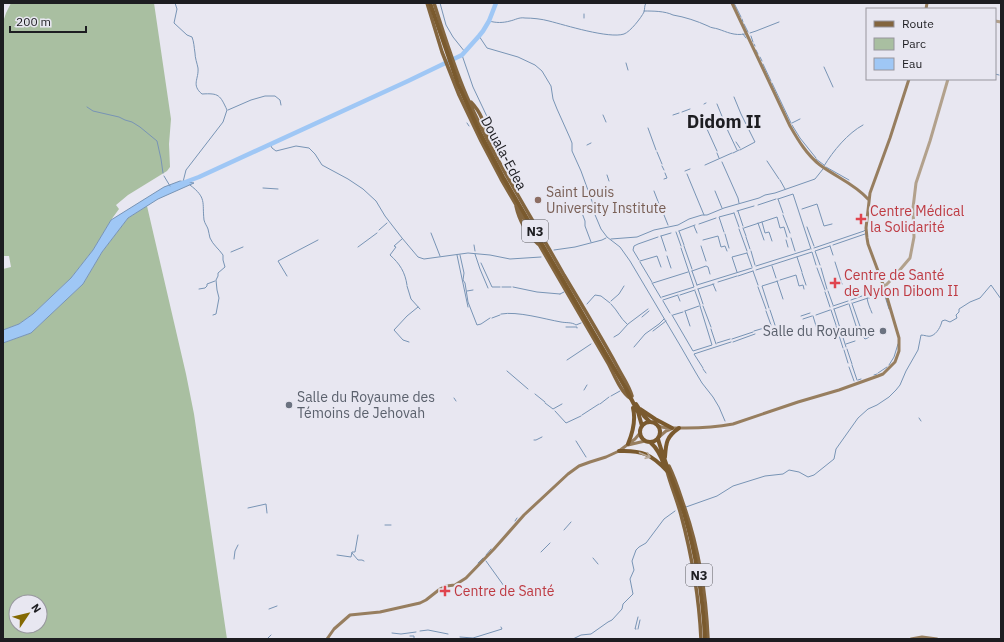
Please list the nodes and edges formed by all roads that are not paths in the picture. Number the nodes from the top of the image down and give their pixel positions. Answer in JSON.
{"nodes":[{"id":1,"x":427,"y":3,"type":"edge"},
{"id":2,"x":430,"y":3,"type":"edge"},
{"id":3,"x":434,"y":3,"type":"edge"},
{"id":4,"x":732,"y":3,"type":"edge"},
{"id":5,"x":446,"y":51,"type":"junction"},
{"id":6,"x":453,"y":71,"type":"junction"},
{"id":7,"x":909,"y":80,"type":"edge"},
{"id":8,"x":948,"y":80,"type":"edge"},
{"id":9,"x":868,"y":199,"type":"junction"},
{"id":10,"x":884,"y":287,"type":"junction"},
{"id":11,"x":631,"y":398,"type":"junction"},
{"id":12,"x":639,"y":409,"type":"junction"},
{"id":13,"x":650,"y":422,"type":"junction"},
{"id":14,"x":642,"y":426,"type":"junction"},
{"id":15,"x":658,"y":426,"type":"junction"},
{"id":16,"x":675,"y":428,"type":"junction"},
{"id":17,"x":640,"y":433,"type":"junction"},
{"id":18,"x":658,"y":438,"type":"junction"},
{"id":19,"x":645,"y":441,"type":"junction"},
{"id":20,"x":650,"y":442,"type":"junction"},
{"id":21,"x":627,"y":445,"type":"junction"},
{"id":22,"x":619,"y":451,"type":"junction"},
{"id":23,"x":665,"y":460,"type":"junction"},
{"id":24,"x":667,"y":471,"type":"junction"},
{"id":25,"x":671,"y":478,"type":"junction"},
{"id":26,"x":327,"y":639,"type":"edge"},
{"id":27,"x":701,"y":639,"type":"edge"},
{"id":28,"x":706,"y":639,"type":"edge"},
{"id":29,"x":911,"y":639,"type":"edge"},
{"id":30,"x":937,"y":639,"type":"edge"}],
"edges":[{"from":1,"to":5,"type":"main road"},
{"from":2,"to":5,"type":"highway","name":"Douala-Edea","number":"N3"},
{"from":3,"to":5,"type":"main road"},
{"from":4,"to":9,"type":"main road"},
{"from":5,"to":6,"type":"highway","name":"Douala-Edea","number":"N3"},
{"from":6,"to":11,"type":"highway","name":"Douala-Edea","number":"N3"},
{"from":6,"to":11,"type":"main road"},
{"from":6,"to":11,"type":"main road"},
{"from":7,"to":9,"type":"main road"},
{"from":8,"to":10,"type":"street"},
{"from":9,"to":10,"type":"main road"},
{"from":10,"to":16,"type":"main road"},
{"from":11,"to":12,"type":"highway","name":"Douala-Edea","number":"N3"},
{"from":11,"to":14,"type":"highway","name":"Douala-Edea","number":"N3"},
{"from":11,"to":21,"type":"highway"},
{"from":12,"to":13,"type":"highway","name":"Douala-Edea","number":"N3"},
{"from":12,"to":16,"type":"highway"},
{"from":13,"to":14,"type":"highway"},
{"from":13,"to":15,"type":"highway","number":"N3"},
{"from":14,"to":17,"type":"highway"},
{"from":15,"to":16,"type":"main road"},
{"from":15,"to":18,"type":"highway","number":"N3"},
{"from":16,"to":18,"type":"main road"},
{"from":16,"to":23,"type":"highway"},
{"from":17,"to":19,"type":"highway"},
{"from":17,"to":21,"type":"main road"},
{"from":18,"to":20,"type":"highway"},
{"from":18,"to":23,"type":"highway","number":"N3"},
{"from":19,"to":20,"type":"highway"},
{"from":19,"to":21,"type":"main road"},
{"from":20,"to":24,"type":"highway","number":"N3"},
{"from":21,"to":22,"type":"main road"},
{"from":22,"to":24,"type":"highway","one_way":true},
{"from":22,"to":26,"type":"main road"},
{"from":23,"to":25,"type":"highway","number":"N3"},
{"from":23,"to":28,"type":"main road","number":"N3"},
{"from":24,"to":25,"type":"highway","number":"N3"},
{"from":24,"to":27,"type":"main road","number":"N3"},
{"from":25,"to":28,"type":"highway","number":"N3"},
{"from":29,"to":30,"type":"main road"}]}
